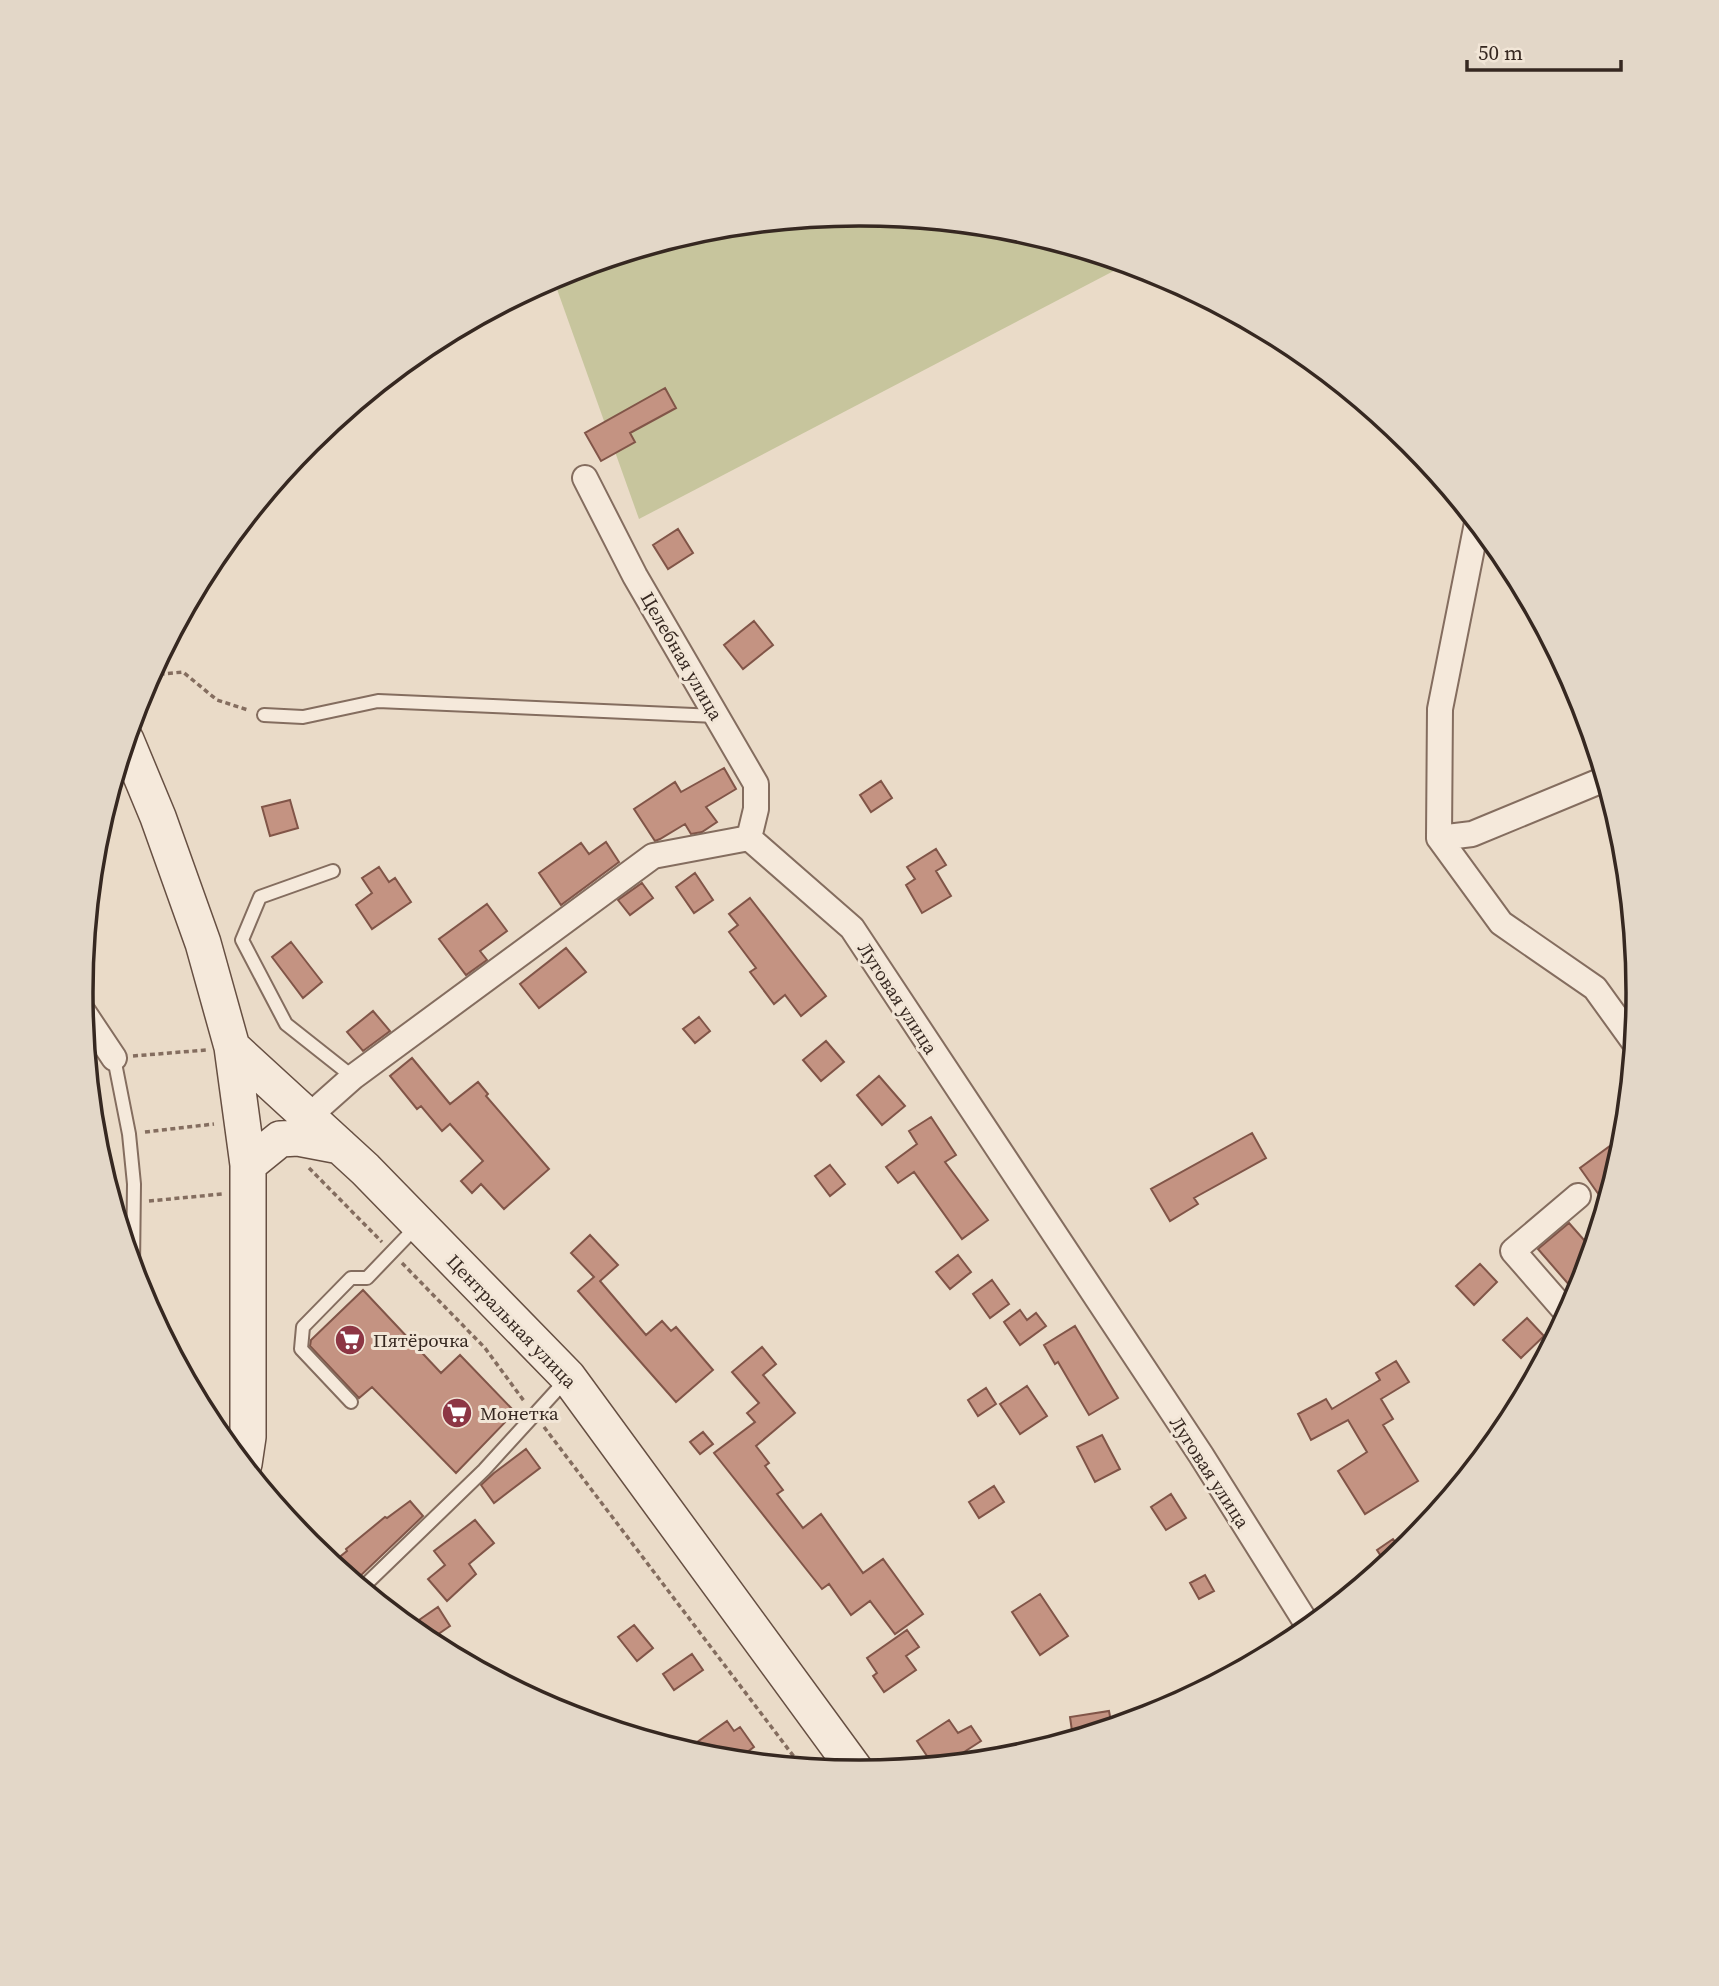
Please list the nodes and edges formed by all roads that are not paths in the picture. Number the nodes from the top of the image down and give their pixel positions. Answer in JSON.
{"nodes":[{"id":1,"x":585,"y":478,"type":"dead end"},
{"id":2,"x":1475,"y":535,"type":"edge"},
{"id":3,"x":264,"y":715,"type":"road end"},
{"id":4,"x":717,"y":716,"type":"junction"},
{"id":5,"x":131,"y":753,"type":"edge"},
{"id":6,"x":1596,"y":783,"type":"edge"},
{"id":7,"x":749,"y":838,"type":"junction"},
{"id":8,"x":1439,"y":838,"type":"junction"},
{"id":9,"x":333,"y":871,"type":"dead end"},
{"id":10,"x":94,"y":1028,"type":"edge"},
{"id":11,"x":1625,"y":1030,"type":"edge"},
{"id":12,"x":232,"y":1047,"type":"junction"},
{"id":13,"x":114,"y":1058,"type":"joint"},
{"id":14,"x":353,"y":1077,"type":"junction"},
{"id":15,"x":308,"y":1117,"type":"junction"},
{"id":16,"x":340,"y":1146,"type":"junction"},
{"id":17,"x":248,"y":1178,"type":"junction"},
{"id":18,"x":1578,"y":1196,"type":"dead end"},
{"id":19,"x":419,"y":1224,"type":"junction"},
{"id":20,"x":133,"y":1239,"type":"edge"},
{"id":21,"x":1560,"y":1304,"type":"edge"},
{"id":22,"x":568,"y":1377,"type":"junction"},
{"id":23,"x":351,"y":1402,"type":"dead end"},
{"id":24,"x":246,"y":1453,"type":"edge"},
{"id":25,"x":369,"y":1581,"type":"edge"},
{"id":26,"x":1302,"y":1618,"type":"edge"},
{"id":27,"x":848,"y":1760,"type":"edge"}],
"edges":[{"from":1,"to":4,"type":"street","name":"Целебная улица"},
{"from":2,"to":8,"type":"street"},
{"from":3,"to":4,"type":"lane"},
{"from":4,"to":7,"type":"street","name":"Целебная улица"},
{"from":5,"to":12,"type":"main road"},
{"from":6,"to":8,"type":"street"},
{"from":7,"to":14,"type":"street"},
{"from":7,"to":26,"type":"street","name":"Луговая улица"},
{"from":8,"to":11,"type":"street"},
{"from":9,"to":14,"type":"lane"},
{"from":10,"to":13,"type":"street"},
{"from":12,"to":15,"type":"main road","name":"Центральная улица"},
{"from":12,"to":17,"type":"main road"},
{"from":13,"to":20,"type":"lane"},
{"from":14,"to":15,"type":"street"},
{"from":15,"to":16,"type":"main road","name":"Центральная улица"},
{"from":16,"to":17,"type":"main road"},
{"from":16,"to":19,"type":"main road","name":"Центральная улица"},
{"from":17,"to":24,"type":"main road"},
{"from":18,"to":21,"type":"street"},
{"from":19,"to":22,"type":"main road","name":"Центральная улица"},
{"from":19,"to":23,"type":"lane"},
{"from":22,"to":25,"type":"lane"},
{"from":22,"to":27,"type":"main road","name":"Центральная улица"}]}
